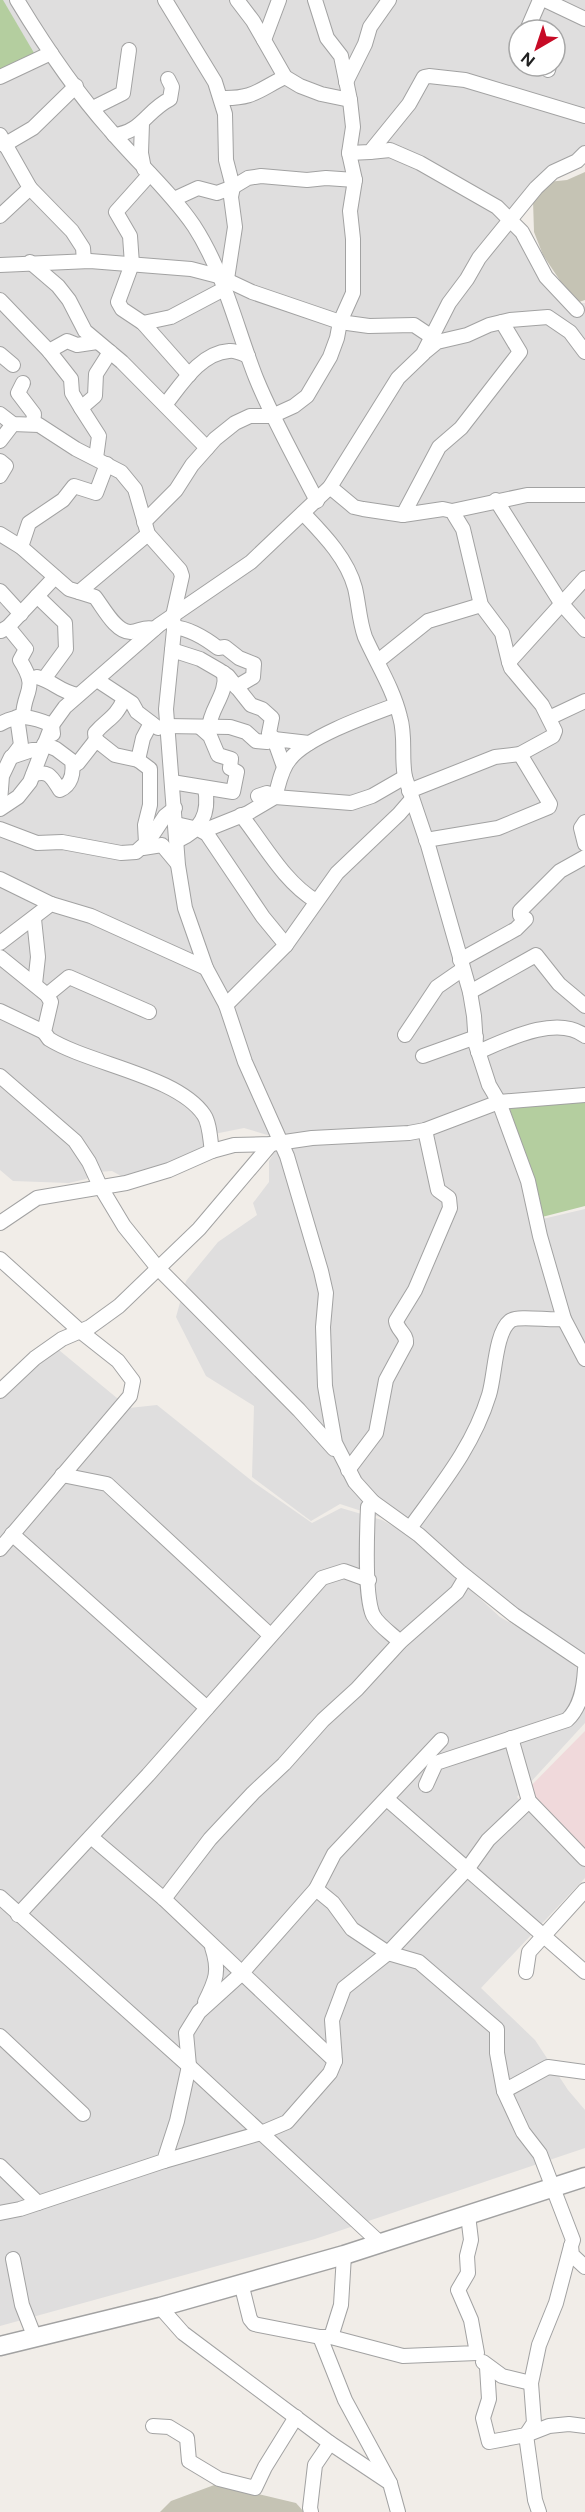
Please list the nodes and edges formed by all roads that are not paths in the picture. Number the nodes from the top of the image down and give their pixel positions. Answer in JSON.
{"nodes":[{"id":1,"x":17,"y":0,"type":"edge"},
{"id":2,"x":165,"y":0,"type":"edge"},
{"id":3,"x":237,"y":0,"type":"edge"},
{"id":4,"x":279,"y":0,"type":"edge"},
{"id":5,"x":315,"y":0,"type":"edge"},
{"id":6,"x":389,"y":0,"type":"edge"},
{"id":7,"x":542,"y":0,"type":"edge"},
{"id":8,"x":533,"y":18,"type":"edge"},
{"id":9,"x":585,"y":19,"type":"edge"},
{"id":10,"x":264,"y":40,"type":"junction"},
{"id":11,"x":129,"y":50,"type":"dead end"},
{"id":12,"x":51,"y":53,"type":"junction"},
{"id":13,"x":0,"y":77,"type":"edge"},
{"id":14,"x":285,"y":77,"type":"junction"},
{"id":15,"x":168,"y":79,"type":"dead end"},
{"id":16,"x":346,"y":82,"type":"junction"},
{"id":17,"x":76,"y":86,"type":"junction"},
{"id":18,"x":221,"y":98,"type":"junction"},
{"id":19,"x":350,"y":100,"type":"junction"},
{"id":20,"x":93,"y":108,"type":"junction"},
{"id":21,"x":585,"y":116,"type":"edge"},
{"id":22,"x":142,"y":123,"type":"junction"},
{"id":23,"x":114,"y":135,"type":"junction"},
{"id":24,"x":2,"y":140,"type":"edge"},
{"id":25,"x":370,"y":152,"type":"junction"},
{"id":26,"x":349,"y":153,"type":"junction"},
{"id":27,"x":585,"y":153,"type":"edge"},
{"id":28,"x":147,"y":171,"type":"junction"},
{"id":29,"x":355,"y":180,"type":"junction"},
{"id":30,"x":233,"y":187,"type":"junction"},
{"id":31,"x":30,"y":188,"type":"junction"},
{"id":32,"x":174,"y":199,"type":"junction"},
{"id":33,"x":0,"y":216,"type":"edge"},
{"id":34,"x":510,"y":219,"type":"junction"},
{"id":35,"x":84,"y":261,"type":"junction"},
{"id":36,"x":30,"y":262,"type":"junction"},
{"id":37,"x":132,"y":264,"type":"junction"},
{"id":38,"x":0,"y":266,"type":"edge"},
{"id":39,"x":223,"y":281,"type":"junction"},
{"id":40,"x":0,"y":300,"type":"edge"},
{"id":41,"x":581,"y":310,"type":"edge"},
{"id":42,"x":548,"y":317,"type":"junction"},
{"id":43,"x":340,"y":322,"type":"junction"},
{"id":44,"x":502,"y":322,"type":"junction"},
{"id":45,"x":143,"y":323,"type":"junction"},
{"id":46,"x":432,"y":337,"type":"junction"},
{"id":47,"x":97,"y":342,"type":"junction"},
{"id":48,"x":49,"y":351,"type":"junction"},
{"id":49,"x":110,"y":352,"type":"junction"},
{"id":50,"x":585,"y":352,"type":"edge"},
{"id":51,"x":0,"y":354,"type":"edge"},
{"id":52,"x":423,"y":354,"type":"junction"},
{"id":53,"x":248,"y":356,"type":"junction"},
{"id":54,"x":13,"y":365,"type":"dead end"},
{"id":55,"x":189,"y":375,"type":"junction"},
{"id":56,"x":23,"y":383,"type":"dead end"},
{"id":57,"x":165,"y":405,"type":"junction"},
{"id":58,"x":81,"y":408,"type":"junction"},
{"id":59,"x":0,"y":414,"type":"edge"},
{"id":60,"x":272,"y":416,"type":"junction"},
{"id":61,"x":13,"y":424,"type":"junction"},
{"id":62,"x":33,"y":424,"type":"junction"},
{"id":63,"x":0,"y":441,"type":"edge"},
{"id":64,"x":207,"y":448,"type":"junction"},
{"id":65,"x":0,"y":461,"type":"edge"},
{"id":66,"x":102,"y":461,"type":"junction"},
{"id":67,"x":0,"y":476,"type":"edge"},
{"id":68,"x":330,"y":487,"type":"junction"},
{"id":69,"x":585,"y":495,"type":"edge"},
{"id":70,"x":496,"y":500,"type":"junction"},
{"id":71,"x":317,"y":501,"type":"junction"},
{"id":72,"x":452,"y":511,"type":"junction"},
{"id":73,"x":303,"y":513,"type":"junction"},
{"id":74,"x":403,"y":515,"type":"junction"},
{"id":75,"x":146,"y":528,"type":"junction"},
{"id":76,"x":0,"y":534,"type":"edge"},
{"id":77,"x":21,"y":547,"type":"junction"},
{"id":78,"x":54,"y":577,"type":"junction"},
{"id":79,"x":585,"y":578,"type":"edge"},
{"id":80,"x":0,"y":591,"type":"edge"},
{"id":81,"x":79,"y":592,"type":"junction"},
{"id":82,"x":37,"y":596,"type":"junction"},
{"id":83,"x":561,"y":603,"type":"junction"},
{"id":84,"x":481,"y":605,"type":"junction"},
{"id":85,"x":21,"y":614,"type":"junction"},
{"id":86,"x":174,"y":622,"type":"junction"},
{"id":87,"x":4,"y":629,"type":"edge"},
{"id":88,"x":154,"y":629,"type":"junction"},
{"id":89,"x":585,"y":630,"type":"edge"},
{"id":90,"x":172,"y":650,"type":"junction"},
{"id":91,"x":378,"y":661,"type":"junction"},
{"id":92,"x":509,"y":662,"type":"junction"},
{"id":93,"x":26,"y":669,"type":"junction"},
{"id":94,"x":224,"y":673,"type":"junction"},
{"id":95,"x":44,"y":679,"type":"junction"},
{"id":96,"x":97,"y":680,"type":"junction"},
{"id":97,"x":236,"y":687,"type":"junction"},
{"id":98,"x":78,"y":695,"type":"junction"},
{"id":99,"x":124,"y":699,"type":"junction"},
{"id":100,"x":585,"y":701,"type":"edge"},
{"id":101,"x":396,"y":705,"type":"junction"},
{"id":102,"x":20,"y":716,"type":"junction"},
{"id":103,"x":549,"y":718,"type":"junction"},
{"id":104,"x":151,"y":723,"type":"junction"},
{"id":105,"x":0,"y":724,"type":"edge"},
{"id":106,"x":52,"y":725,"type":"junction"},
{"id":107,"x":205,"y":728,"type":"junction"},
{"id":108,"x":167,"y":733,"type":"junction"},
{"id":109,"x":274,"y":739,"type":"junction"},
{"id":110,"x":96,"y":740,"type":"junction"},
{"id":111,"x":309,"y":743,"type":"junction"},
{"id":112,"x":43,"y":747,"type":"junction"},
{"id":113,"x":520,"y":754,"type":"junction"},
{"id":114,"x":138,"y":760,"type":"junction"},
{"id":115,"x":6,"y":761,"type":"edge"},
{"id":116,"x":71,"y":761,"type":"junction"},
{"id":117,"x":171,"y":765,"type":"junction"},
{"id":118,"x":284,"y":767,"type":"junction"},
{"id":119,"x":150,"y":769,"type":"junction"},
{"id":120,"x":33,"y":776,"type":"junction"},
{"id":121,"x":405,"y":777,"type":"junction"},
{"id":122,"x":172,"y":782,"type":"junction"},
{"id":123,"x":1,"y":785,"type":"edge"},
{"id":124,"x":205,"y":788,"type":"junction"},
{"id":125,"x":233,"y":792,"type":"junction"},
{"id":126,"x":410,"y":795,"type":"junction"},
{"id":127,"x":275,"y":797,"type":"junction"},
{"id":128,"x":0,"y":802,"type":"edge"},
{"id":129,"x":258,"y":802,"type":"junction"},
{"id":130,"x":175,"y":808,"type":"junction"},
{"id":131,"x":0,"y":809,"type":"edge"},
{"id":132,"x":241,"y":816,"type":"junction"},
{"id":133,"x":585,"y":822,"type":"edge"},
{"id":134,"x":0,"y":829,"type":"edge"},
{"id":135,"x":200,"y":830,"type":"junction"},
{"id":136,"x":176,"y":832,"type":"junction"},
{"id":137,"x":426,"y":840,"type":"junction"},
{"id":138,"x":585,"y":844,"type":"edge"},
{"id":139,"x":162,"y":845,"type":"junction"},
{"id":140,"x":143,"y":848,"type":"junction"},
{"id":141,"x":585,"y":857,"type":"edge"},
{"id":142,"x":178,"y":865,"type":"junction"},
{"id":143,"x":0,"y":879,"type":"edge"},
{"id":144,"x":316,"y":901,"type":"junction"},
{"id":145,"x":51,"y":904,"type":"junction"},
{"id":146,"x":34,"y":919,"type":"junction"},
{"id":147,"x":0,"y":943,"type":"edge"},
{"id":148,"x":286,"y":945,"type":"junction"},
{"id":149,"x":0,"y":957,"type":"edge"},
{"id":150,"x":461,"y":964,"type":"junction"},
{"id":151,"x":206,"y":968,"type":"junction"},
{"id":152,"x":35,"y":984,"type":"junction"},
{"id":153,"x":470,"y":992,"type":"junction"},
{"id":154,"x":47,"y":995,"type":"junction"},
{"id":155,"x":225,"y":1005,"type":"junction"},
{"id":156,"x":585,"y":1006,"type":"edge"},
{"id":157,"x":0,"y":1011,"type":"edge"},
{"id":158,"x":149,"y":1012,"type":"dead end"},
{"id":159,"x":44,"y":1032,"type":"junction"},
{"id":160,"x":405,"y":1035,"type":"dead end"},
{"id":161,"x":585,"y":1036,"type":"edge"},
{"id":162,"x":476,"y":1037,"type":"junction"},
{"id":163,"x":478,"y":1052,"type":"junction"},
{"id":164,"x":423,"y":1056,"type":"dead end"},
{"id":165,"x":0,"y":1076,"type":"edge"},
{"id":166,"x":585,"y":1095,"type":"edge"},
{"id":167,"x":499,"y":1102,"type":"junction"},
{"id":168,"x":426,"y":1130,"type":"junction"},
{"id":169,"x":276,"y":1144,"type":"junction"},
{"id":170,"x":212,"y":1151,"type":"junction"},
{"id":171,"x":100,"y":1186,"type":"junction"},
{"id":172,"x":0,"y":1223,"type":"edge"},
{"id":173,"x":0,"y":1259,"type":"edge"},
{"id":174,"x":157,"y":1267,"type":"junction"},
{"id":175,"x":564,"y":1319,"type":"junction"},
{"id":176,"x":80,"y":1331,"type":"junction"},
{"id":177,"x":584,"y":1356,"type":"edge"},
{"id":178,"x":0,"y":1391,"type":"edge"},
{"id":179,"x":341,"y":1457,"type":"junction"},
{"id":180,"x":348,"y":1470,"type":"junction"},
{"id":181,"x":62,"y":1475,"type":"junction"},
{"id":182,"x":373,"y":1502,"type":"junction"},
{"id":183,"x":410,"y":1528,"type":"junction"},
{"id":184,"x":12,"y":1534,"type":"junction"},
{"id":185,"x":0,"y":1549,"type":"edge"},
{"id":186,"x":466,"y":1577,"type":"junction"},
{"id":187,"x":369,"y":1580,"type":"junction"},
{"id":188,"x":270,"y":1635,"type":"junction"},
{"id":189,"x":400,"y":1642,"type":"junction"},
{"id":190,"x":585,"y":1663,"type":"edge"},
{"id":191,"x":585,"y":1669,"type":"edge"},
{"id":192,"x":207,"y":1708,"type":"junction"},
{"id":193,"x":511,"y":1738,"type":"junction"},
{"id":194,"x":441,"y":1740,"type":"dead end"},
{"id":195,"x":426,"y":1785,"type":"dead end"},
{"id":196,"x":387,"y":1799,"type":"junction"},
{"id":197,"x":529,"y":1801,"type":"junction"},
{"id":198,"x":91,"y":1837,"type":"junction"},
{"id":199,"x":585,"y":1858,"type":"edge"},
{"id":200,"x":468,"y":1868,"type":"junction"},
{"id":201,"x":316,"y":1888,"type":"junction"},
{"id":202,"x":585,"y":1890,"type":"edge"},
{"id":203,"x":0,"y":1897,"type":"edge"},
{"id":204,"x":164,"y":1899,"type":"junction"},
{"id":205,"x":18,"y":1915,"type":"junction"},
{"id":206,"x":545,"y":1935,"type":"junction"},
{"id":207,"x":212,"y":1945,"type":"junction"},
{"id":208,"x":388,"y":1953,"type":"junction"},
{"id":209,"x":526,"y":1972,"type":"dead end"},
{"id":210,"x":585,"y":1972,"type":"edge"},
{"id":211,"x":241,"y":1974,"type":"junction"},
{"id":212,"x":199,"y":2012,"type":"junction"},
{"id":213,"x":0,"y":2036,"type":"edge"},
{"id":214,"x":335,"y":2061,"type":"junction"},
{"id":215,"x":189,"y":2067,"type":"junction"},
{"id":216,"x":585,"y":2072,"type":"edge"},
{"id":217,"x":504,"y":2091,"type":"junction"},
{"id":218,"x":83,"y":2114,"type":"dead end"},
{"id":219,"x":261,"y":2133,"type":"junction"},
{"id":220,"x":164,"y":2161,"type":"junction"},
{"id":221,"x":0,"y":2166,"type":"edge"},
{"id":222,"x":585,"y":2177,"type":"edge"},
{"id":223,"x":554,"y":2188,"type":"junction"},
{"id":224,"x":38,"y":2203,"type":"junction"},
{"id":225,"x":0,"y":2213,"type":"edge"},
{"id":226,"x":468,"y":2215,"type":"junction"},
{"id":227,"x":379,"y":2242,"type":"junction"},
{"id":228,"x":571,"y":2246,"type":"junction"},
{"id":229,"x":345,"y":2254,"type":"junction"},
{"id":230,"x":13,"y":2259,"type":"dead end"},
{"id":231,"x":585,"y":2267,"type":"edge"},
{"id":232,"x":241,"y":2283,"type":"junction"},
{"id":233,"x":160,"y":2307,"type":"junction"},
{"id":234,"x":326,"y":2337,"type":"junction"},
{"id":235,"x":35,"y":2338,"type":"junction"},
{"id":236,"x":0,"y":2346,"type":"edge"},
{"id":237,"x":477,"y":2353,"type":"junction"},
{"id":238,"x":488,"y":2367,"type":"junction"},
{"id":239,"x":531,"y":2384,"type":"junction"},
{"id":240,"x":296,"y":2418,"type":"junction"},
{"id":241,"x":153,"y":2426,"type":"dead end"},
{"id":242,"x":585,"y":2426,"type":"edge"},
{"id":243,"x":526,"y":2435,"type":"junction"},
{"id":244,"x":330,"y":2443,"type":"junction"},
{"id":245,"x":390,"y":2483,"type":"junction"},
{"id":246,"x":312,"y":2512,"type":"edge"},
{"id":247,"x":398,"y":2512,"type":"edge"},
{"id":248,"x":539,"y":2512,"type":"edge"}],
"edges":[{"from":1,"to":12,"type":"street"},
{"from":2,"to":18,"type":"street"},
{"from":3,"to":10,"type":"street"},
{"from":4,"to":10,"type":"street"},
{"from":5,"to":16,"type":"street"},
{"from":6,"to":16,"type":"street"},
{"from":7,"to":8,"type":"street"},
{"from":7,"to":9,"type":"street"},
{"from":10,"to":14,"type":"street"},
{"from":11,"to":20,"type":"street"},
{"from":12,"to":13,"type":"street"},
{"from":12,"to":17,"type":"street"},
{"from":14,"to":18,"type":"street"},
{"from":14,"to":19,"type":"street"},
{"from":15,"to":22,"type":"street"},
{"from":16,"to":19,"type":"street"},
{"from":17,"to":20,"type":"street"},
{"from":17,"to":24,"type":"street"},
{"from":18,"to":30,"type":"street"},
{"from":19,"to":26,"type":"street"},
{"from":20,"to":23,"type":"street"},
{"from":21,"to":25,"type":"street"},
{"from":22,"to":23,"type":"street"},
{"from":22,"to":28,"type":"street"},
{"from":23,"to":28,"type":"street"},
{"from":24,"to":31,"type":"street"},
{"from":25,"to":26,"type":"street"},
{"from":25,"to":34,"type":"street"},
{"from":26,"to":29,"type":"street"},
{"from":27,"to":34,"type":"street"},
{"from":28,"to":32,"type":"street"},
{"from":28,"to":37,"type":"street"},
{"from":29,"to":30,"type":"street"},
{"from":29,"to":43,"type":"street"},
{"from":30,"to":32,"type":"street"},
{"from":30,"to":39,"type":"street"},
{"from":31,"to":33,"type":"street"},
{"from":31,"to":35,"type":"street"},
{"from":32,"to":39,"type":"street"},
{"from":34,"to":41,"type":"street"},
{"from":34,"to":46,"type":"street"},
{"from":35,"to":36,"type":"street"},
{"from":35,"to":37,"type":"street"},
{"from":36,"to":38,"type":"street"},
{"from":36,"to":47,"type":"street"},
{"from":37,"to":39,"type":"street"},
{"from":37,"to":45,"type":"street"},
{"from":39,"to":43,"type":"street"},
{"from":39,"to":45,"type":"street"},
{"from":39,"to":53,"type":"street"},
{"from":40,"to":48,"type":"street"},
{"from":41,"to":42,"type":"street"},
{"from":42,"to":44,"type":"street"},
{"from":42,"to":50,"type":"street"},
{"from":43,"to":46,"type":"street"},
{"from":43,"to":60,"type":"street"},
{"from":44,"to":52,"type":"street"},
{"from":44,"to":74,"type":"street"},
{"from":45,"to":55,"type":"street"},
{"from":46,"to":52,"type":"street"},
{"from":47,"to":48,"type":"street"},
{"from":47,"to":49,"type":"street"},
{"from":48,"to":58,"type":"street"},
{"from":49,"to":57,"type":"street"},
{"from":49,"to":58,"type":"street"},
{"from":51,"to":54,"type":"street"},
{"from":52,"to":68,"type":"street"},
{"from":53,"to":55,"type":"street"},
{"from":53,"to":60,"type":"street"},
{"from":55,"to":57,"type":"street"},
{"from":56,"to":62,"type":"street"},
{"from":57,"to":64,"type":"street"},
{"from":58,"to":66,"type":"street"},
{"from":59,"to":61,"type":"street"},
{"from":60,"to":64,"type":"street"},
{"from":60,"to":71,"type":"street"},
{"from":61,"to":62,"type":"street"},
{"from":61,"to":63,"type":"street"},
{"from":62,"to":66,"type":"street"},
{"from":64,"to":75,"type":"street"},
{"from":65,"to":67,"type":"street"},
{"from":66,"to":75,"type":"street"},
{"from":66,"to":77,"type":"street"},
{"from":68,"to":71,"type":"street"},
{"from":68,"to":74,"type":"street"},
{"from":69,"to":70,"type":"street"},
{"from":70,"to":72,"type":"street"},
{"from":70,"to":83,"type":"street"},
{"from":71,"to":73,"type":"street"},
{"from":72,"to":74,"type":"street"},
{"from":72,"to":84,"type":"street"},
{"from":73,"to":86,"type":"street"},
{"from":73,"to":91,"type":"street"},
{"from":75,"to":81,"type":"street"},
{"from":75,"to":86,"type":"street"},
{"from":76,"to":77,"type":"street"},
{"from":77,"to":78,"type":"street"},
{"from":78,"to":81,"type":"street"},
{"from":78,"to":82,"type":"street"},
{"from":79,"to":83,"type":"street"},
{"from":80,"to":85,"type":"street"},
{"from":81,"to":88,"type":"street"},
{"from":82,"to":85,"type":"street"},
{"from":82,"to":95,"type":"street"},
{"from":83,"to":89,"type":"street"},
{"from":83,"to":92,"type":"street"},
{"from":84,"to":91,"type":"street"},
{"from":84,"to":92,"type":"street"},
{"from":85,"to":87,"type":"street"},
{"from":86,"to":88,"type":"street"},
{"from":86,"to":90,"type":"street"},
{"from":86,"to":97,"type":"street"},
{"from":87,"to":93,"type":"street"},
{"from":88,"to":96,"type":"street"},
{"from":90,"to":94,"type":"street"},
{"from":90,"to":108,"type":"street"},
{"from":91,"to":101,"type":"street"},
{"from":92,"to":103,"type":"street"},
{"from":93,"to":95,"type":"street"},
{"from":93,"to":102,"type":"street"},
{"from":94,"to":97,"type":"street"},
{"from":94,"to":107,"type":"street"},
{"from":95,"to":98,"type":"street"},
{"from":96,"to":98,"type":"street"},
{"from":96,"to":99,"type":"street"},
{"from":97,"to":109,"type":"street"},
{"from":98,"to":106,"type":"street"},
{"from":99,"to":104,"type":"street"},
{"from":99,"to":110,"type":"street"},
{"from":100,"to":103,"type":"street"},
{"from":101,"to":111,"type":"street"},
{"from":101,"to":121,"type":"street"},
{"from":102,"to":105,"type":"street"},
{"from":102,"to":106,"type":"street"},
{"from":102,"to":115,"type":"street"},
{"from":103,"to":113,"type":"street"},
{"from":104,"to":108,"type":"street"},
{"from":104,"to":114,"type":"street"},
{"from":106,"to":112,"type":"street"},
{"from":106,"to":116,"type":"street"},
{"from":107,"to":108,"type":"street"},
{"from":107,"to":109,"type":"street"},
{"from":107,"to":125,"type":"street"},
{"from":108,"to":117,"type":"street"},
{"from":109,"to":111,"type":"street"},
{"from":109,"to":118,"type":"street"},
{"from":110,"to":114,"type":"street"},
{"from":110,"to":116,"type":"street"},
{"from":111,"to":118,"type":"street"},
{"from":112,"to":115,"type":"street"},
{"from":112,"to":116,"type":"street"},
{"from":112,"to":120,"type":"street"},
{"from":113,"to":126,"type":"street"},
{"from":113,"to":137,"type":"street"},
{"from":114,"to":119,"type":"street"},
{"from":115,"to":123,"type":"street"},
{"from":116,"to":120,"type":"street"},
{"from":117,"to":119,"type":"street"},
{"from":117,"to":122,"type":"street"},
{"from":118,"to":127,"type":"street"},
{"from":119,"to":140,"type":"street"},
{"from":120,"to":131,"type":"street"},
{"from":121,"to":126,"type":"street"},
{"from":121,"to":127,"type":"street"},
{"from":122,"to":124,"type":"street"},
{"from":122,"to":130,"type":"street"},
{"from":123,"to":128,"type":"street"},
{"from":124,"to":125,"type":"street"},
{"from":124,"to":135,"type":"street"},
{"from":125,"to":129,"type":"street"},
{"from":126,"to":137,"type":"street"},
{"from":126,"to":144,"type":"street"},
{"from":127,"to":129,"type":"street"},
{"from":129,"to":132,"type":"street"},
{"from":130,"to":136,"type":"street"},
{"from":130,"to":140,"type":"street"},
{"from":132,"to":135,"type":"street"},
{"from":132,"to":144,"type":"street"},
{"from":133,"to":138,"type":"street"},
{"from":134,"to":140,"type":"street"},
{"from":135,"to":136,"type":"street"},
{"from":135,"to":148,"type":"street"},
{"from":136,"to":139,"type":"street"},
{"from":136,"to":142,"type":"street"},
{"from":137,"to":150,"type":"street"},
{"from":139,"to":140,"type":"street"},
{"from":139,"to":142,"type":"street"},
{"from":141,"to":150,"type":"street"},
{"from":142,"to":151,"type":"street"},
{"from":143,"to":145,"type":"street"},
{"from":144,"to":148,"type":"street"},
{"from":145,"to":146,"type":"street"},
{"from":145,"to":151,"type":"street"},
{"from":146,"to":147,"type":"street"},
{"from":146,"to":152,"type":"street"},
{"from":148,"to":155,"type":"street"},
{"from":149,"to":152,"type":"street"},
{"from":150,"to":153,"type":"street"},
{"from":150,"to":160,"type":"street"},
{"from":151,"to":155,"type":"street"},
{"from":152,"to":154,"type":"street"},
{"from":153,"to":156,"type":"street"},
{"from":153,"to":162,"type":"street"},
{"from":154,"to":158,"type":"street"},
{"from":154,"to":159,"type":"street"},
{"from":155,"to":169,"type":"street"},
{"from":157,"to":159,"type":"street"},
{"from":159,"to":170,"type":"street"},
{"from":161,"to":163,"type":"street"},
{"from":162,"to":163,"type":"street"},
{"from":162,"to":164,"type":"street"},
{"from":163,"to":167,"type":"street"},
{"from":165,"to":171,"type":"street"},
{"from":166,"to":167,"type":"street"},
{"from":167,"to":168,"type":"street"},
{"from":167,"to":175,"type":"street"},
{"from":168,"to":169,"type":"street"},
{"from":168,"to":180,"type":"street"},
{"from":169,"to":170,"type":"street"},
{"from":169,"to":174,"type":"street"},
{"from":169,"to":179,"type":"street"},
{"from":170,"to":171,"type":"street"},
{"from":171,"to":172,"type":"street"},
{"from":171,"to":174,"type":"street"},
{"from":173,"to":176,"type":"street"},
{"from":174,"to":176,"type":"street"},
{"from":174,"to":179,"type":"street"},
{"from":175,"to":177,"type":"street"},
{"from":175,"to":183,"type":"street"},
{"from":176,"to":178,"type":"street"},
{"from":176,"to":181,"type":"street"},
{"from":179,"to":180,"type":"street"},
{"from":180,"to":182,"type":"street"},
{"from":181,"to":184,"type":"street"},
{"from":181,"to":188,"type":"street"},
{"from":182,"to":183,"type":"street"},
{"from":182,"to":187,"type":"street"},
{"from":183,"to":186,"type":"street"},
{"from":184,"to":185,"type":"street"},
{"from":184,"to":192,"type":"street"},
{"from":186,"to":189,"type":"street"},
{"from":186,"to":190,"type":"street"},
{"from":187,"to":188,"type":"street"},
{"from":187,"to":189,"type":"street"},
{"from":188,"to":192,"type":"street"},
{"from":189,"to":204,"type":"street"},
{"from":191,"to":193,"type":"street"},
{"from":192,"to":198,"type":"street"},
{"from":193,"to":195,"type":"street"},
{"from":193,"to":197,"type":"street"},
{"from":194,"to":196,"type":"street"},
{"from":196,"to":200,"type":"street"},
{"from":196,"to":201,"type":"street"},
{"from":197,"to":199,"type":"street"},
{"from":197,"to":200,"type":"street"},
{"from":198,"to":204,"type":"street"},
{"from":198,"to":205,"type":"street"},
{"from":200,"to":206,"type":"street"},
{"from":200,"to":208,"type":"street"},
{"from":201,"to":208,"type":"street"},
{"from":201,"to":211,"type":"street"},
{"from":202,"to":206,"type":"street"},
{"from":203,"to":205,"type":"street"},
{"from":204,"to":207,"type":"street"},
{"from":205,"to":215,"type":"street"},
{"from":206,"to":209,"type":"street"},
{"from":206,"to":210,"type":"street"},
{"from":207,"to":211,"type":"street"},
{"from":207,"to":212,"type":"street"},
{"from":208,"to":214,"type":"street"},
{"from":208,"to":217,"type":"street"},
{"from":211,"to":212,"type":"street"},
{"from":211,"to":214,"type":"street"},
{"from":212,"to":215,"type":"street"},
{"from":213,"to":218,"type":"street"},
{"from":214,"to":219,"type":"street"},
{"from":215,"to":219,"type":"street"},
{"from":215,"to":220,"type":"street"},
{"from":216,"to":217,"type":"street"},
{"from":217,"to":223,"type":"street"},
{"from":219,"to":220,"type":"street"},
{"from":219,"to":227,"type":"street"},
{"from":220,"to":224,"type":"street"},
{"from":221,"to":224,"type":"street"},
{"from":222,"to":223,"type":"street"},
{"from":223,"to":226,"type":"street"},
{"from":223,"to":228,"type":"street"},
{"from":224,"to":225,"type":"street"},
{"from":226,"to":227,"type":"street"},
{"from":226,"to":237,"type":"street"},
{"from":227,"to":229,"type":"street"},
{"from":228,"to":231,"type":"street"},
{"from":228,"to":239,"type":"street"},
{"from":229,"to":232,"type":"street"},
{"from":229,"to":234,"type":"street"},
{"from":230,"to":235,"type":"street"},
{"from":232,"to":233,"type":"street"},
{"from":232,"to":234,"type":"street"},
{"from":233,"to":235,"type":"street"},
{"from":233,"to":240,"type":"street"},
{"from":234,"to":237,"type":"street"},
{"from":234,"to":245,"type":"street"},
{"from":235,"to":236,"type":"street"},
{"from":237,"to":238,"type":"street"},
{"from":238,"to":239,"type":"street"},
{"from":238,"to":243,"type":"street"},
{"from":239,"to":243,"type":"street"},
{"from":240,"to":241,"type":"street"},
{"from":240,"to":244,"type":"street"},
{"from":242,"to":243,"type":"street"},
{"from":243,"to":248,"type":"street"},
{"from":244,"to":245,"type":"street"},
{"from":244,"to":246,"type":"street"},
{"from":245,"to":247,"type":"street"}]}
